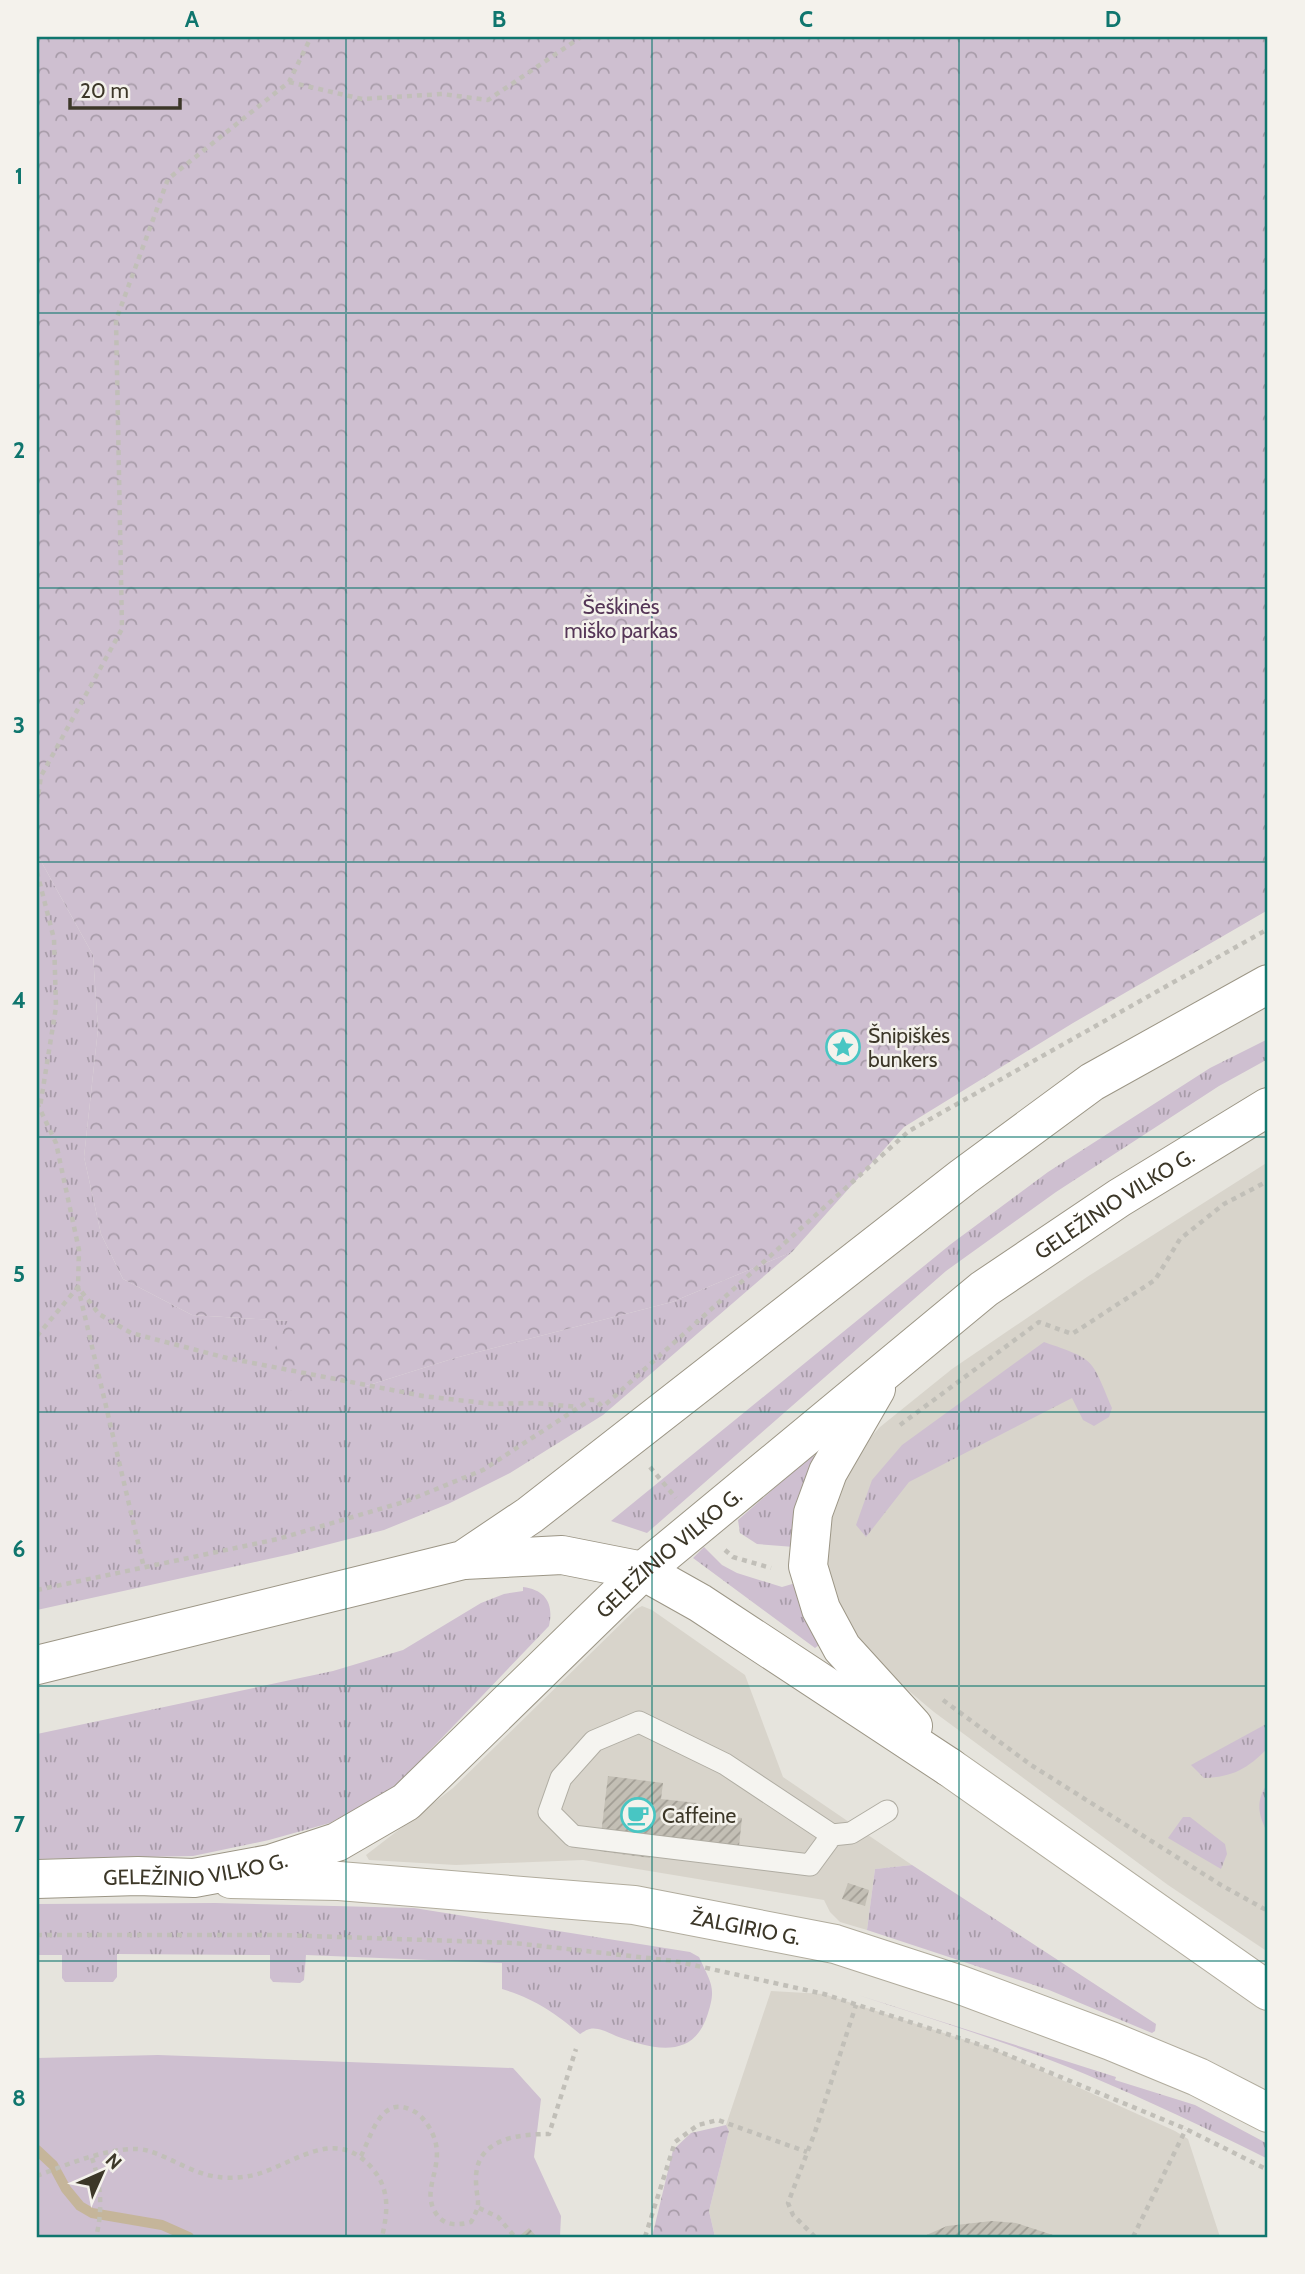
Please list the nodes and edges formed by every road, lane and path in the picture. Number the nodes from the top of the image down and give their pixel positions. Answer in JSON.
{"nodes":[{"id":1,"x":311,"y":37,"type":"edge"},
{"id":2,"x":581,"y":37,"type":"edge"},
{"id":3,"x":289,"y":82,"type":"junction"},
{"id":4,"x":37,"y":804,"type":"edge"},
{"id":5,"x":37,"y":872,"type":"edge"},
{"id":6,"x":1268,"y":929,"type":"edge"},
{"id":7,"x":1268,"y":984,"type":"edge"},
{"id":8,"x":38,"y":1105,"type":"edge"},
{"id":9,"x":1268,"y":1107,"type":"edge"},
{"id":10,"x":1268,"y":1181,"type":"edge"},
{"id":11,"x":78,"y":1287,"type":"junction"},
{"id":12,"x":37,"y":1336,"type":"edge"},
{"id":13,"x":888,"y":1368,"type":"junction"},
{"id":14,"x":579,"y":1407,"type":"junction"},
{"id":15,"x":603,"y":1407,"type":"junction"},
{"id":16,"x":894,"y":1429,"type":"dead end"},
{"id":17,"x":627,"y":1439,"type":"junction"},
{"id":18,"x":698,"y":1524,"type":"junction"},
{"id":19,"x":463,"y":1560,"type":"junction"},
{"id":20,"x":808,"y":1566,"type":"junction"},
{"id":21,"x":144,"y":1568,"type":"junction"},
{"id":22,"x":643,"y":1572,"type":"junction"},
{"id":23,"x":37,"y":1590,"type":"edge"},
{"id":24,"x":37,"y":1665,"type":"edge"},
{"id":25,"x":941,"y":1699,"type":"dead end"},
{"id":26,"x":949,"y":1767,"type":"junction"},
{"id":27,"x":887,"y":1811,"type":"dead end"},
{"id":28,"x":832,"y":1835,"type":"junction"},
{"id":29,"x":194,"y":1878,"type":"junction"},
{"id":30,"x":37,"y":1879,"type":"edge"},
{"id":31,"x":1268,"y":1911,"type":"edge"},
{"id":32,"x":37,"y":1935,"type":"edge"},
{"id":33,"x":1268,"y":1992,"type":"edge"},
{"id":34,"x":856,"y":2005,"type":"junction"},
{"id":35,"x":576,"y":2049,"type":"dead end"},
{"id":36,"x":1268,"y":2113,"type":"edge"},
{"id":37,"x":1186,"y":2129,"type":"junction"},
{"id":38,"x":807,"y":2152,"type":"junction"},
{"id":39,"x":361,"y":2156,"type":"junction"},
{"id":40,"x":92,"y":2158,"type":"junction"},
{"id":41,"x":1268,"y":2170,"type":"edge"},
{"id":42,"x":40,"y":2175,"type":"edge"},
{"id":43,"x":479,"y":2208,"type":"junction"},
{"id":44,"x":96,"y":2237,"type":"edge"},
{"id":45,"x":382,"y":2237,"type":"edge"},
{"id":46,"x":515,"y":2237,"type":"edge"},
{"id":47,"x":645,"y":2237,"type":"edge"},
{"id":48,"x":815,"y":2237,"type":"edge"},
{"id":49,"x":1133,"y":2237,"type":"edge"}],
"edges":[{"from":1,"to":3,"type":"path"},
{"from":2,"to":3,"type":"path"},
{"from":3,"to":4,"type":"path"},
{"from":5,"to":8,"type":"path"},
{"from":6,"to":15,"type":"path"},
{"from":7,"to":17,"type":"main road"},
{"from":8,"to":11,"type":"path"},
{"from":9,"to":13,"type":"main road","name":"GELEŽINIO VILKO G."},
{"from":10,"to":16,"type":"path"},
{"from":11,"to":12,"type":"path"},
{"from":11,"to":14,"type":"path"},
{"from":11,"to":21,"type":"path"},
{"from":13,"to":18,"type":"main road","name":"GELEŽINIO VILKO G."},
{"from":13,"to":20,"type":"main road"},
{"from":14,"to":15,"type":"path"},
{"from":14,"to":21,"type":"path"},
{"from":15,"to":17,"type":"path"},
{"from":17,"to":18,"type":"path"},
{"from":17,"to":19,"type":"main road"},
{"from":18,"to":20,"type":"path"},
{"from":18,"to":22,"type":"main road","name":"GELEŽINIO VILKO G."},
{"from":19,"to":22,"type":"main road"},
{"from":19,"to":24,"type":"main road"},
{"from":20,"to":26,"type":"main road"},
{"from":21,"to":23,"type":"path"},
{"from":22,"to":26,"type":"main road"},
{"from":22,"to":29,"type":"main road","name":"GELEŽINIO VILKO G."},
{"from":25,"to":31,"type":"path"},
{"from":26,"to":33,"type":"main road"},
{"from":27,"to":28,"type":"lane"},
{"from":28,"to":28,"type":"lane"},
{"from":29,"to":30,"type":"main road","name":"GELEŽINIO VILKO G."},
{"from":29,"to":36,"type":"main road","name":"ŽALGIRIO G."},
{"from":32,"to":34,"type":"path"},
{"from":34,"to":37,"type":"path"},
{"from":34,"to":38,"type":"path"},
{"from":35,"to":43,"type":"path"},
{"from":37,"to":41,"type":"path"},
{"from":37,"to":49,"type":"path"},
{"from":38,"to":47,"type":"path"},
{"from":38,"to":48,"type":"path"},
{"from":39,"to":40,"type":"path"},
{"from":39,"to":43,"type":"path"},
{"from":39,"to":45,"type":"path"},
{"from":40,"to":42,"type":"path"},
{"from":40,"to":44,"type":"path"},
{"from":43,"to":46,"type":"path"}]}
